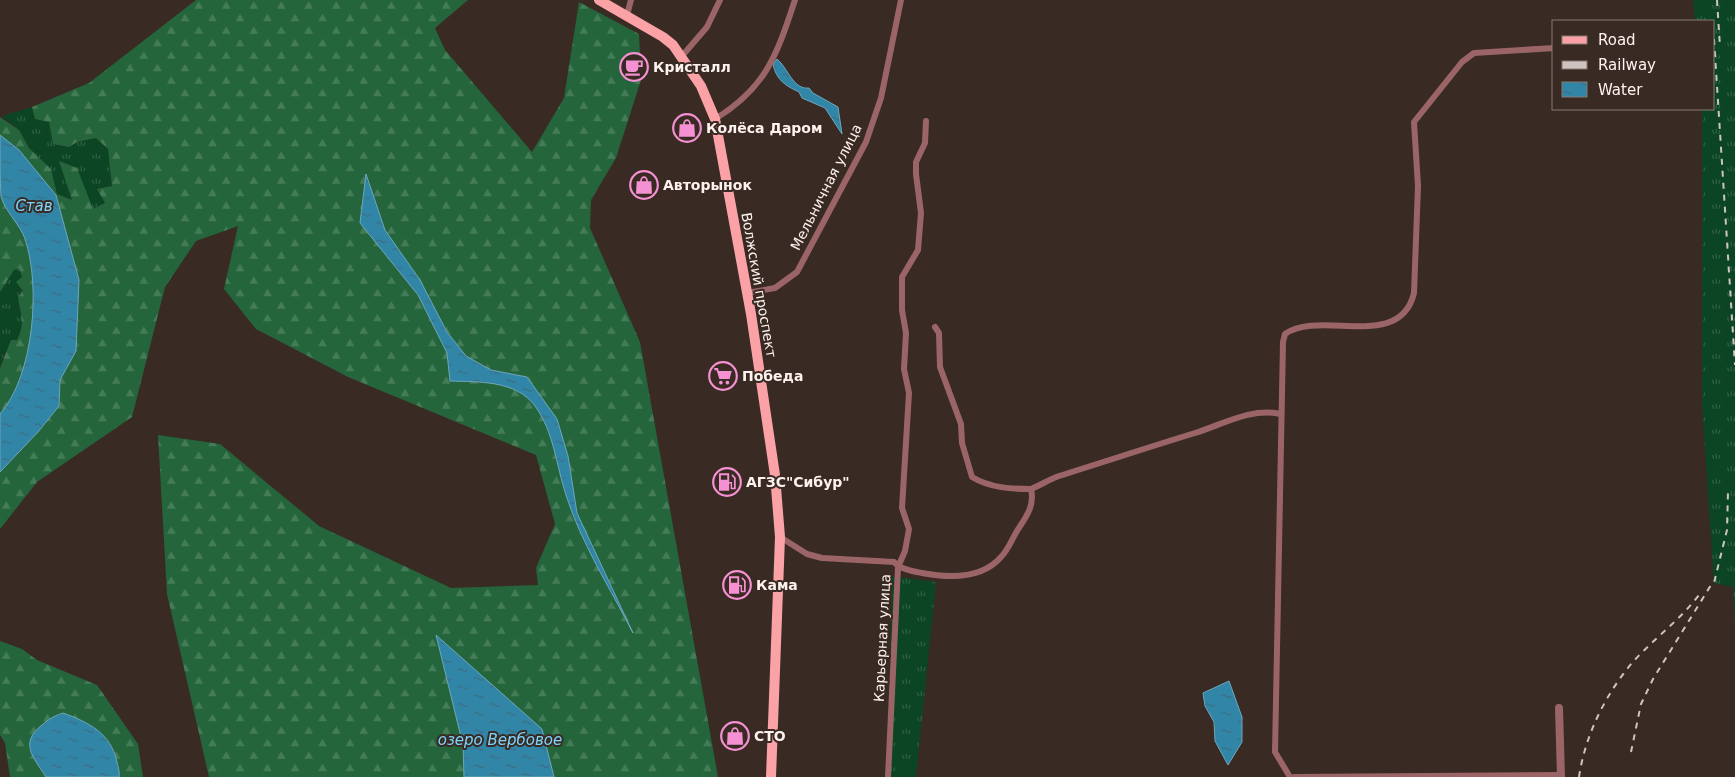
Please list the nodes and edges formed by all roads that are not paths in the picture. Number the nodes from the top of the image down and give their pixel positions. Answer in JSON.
{"nodes":[{"id":1,"x":600,"y":0,"type":"edge"},
{"id":2,"x":631,"y":0,"type":"edge"},
{"id":3,"x":720,"y":0,"type":"edge"},
{"id":4,"x":795,"y":0,"type":"edge"},
{"id":5,"x":901,"y":0,"type":"edge"},
{"id":6,"x":627,"y":15,"type":"junction"},
{"id":7,"x":1552,"y":48,"type":"edge"},
{"id":8,"x":682,"y":56,"type":"junction"},
{"id":9,"x":715,"y":119,"type":"junction"},
{"id":10,"x":926,"y":121,"type":"dead end"},
{"id":11,"x":746,"y":293,"type":"junction"},
{"id":12,"x":935,"y":327,"type":"dead end"},
{"id":13,"x":1280,"y":414,"type":"junction"},
{"id":14,"x":1031,"y":489,"type":"junction"},
{"id":15,"x":780,"y":537,"type":"junction"},
{"id":16,"x":898,"y":567,"type":"junction"},
{"id":17,"x":1559,"y":708,"type":"dead end"},
{"id":18,"x":1561,"y":776,"type":"edge"},
{"id":19,"x":771,"y":777,"type":"edge"},
{"id":20,"x":888,"y":777,"type":"edge"},
{"id":21,"x":1290,"y":777,"type":"edge"},
{"id":22,"x":1294,"y":777,"type":"edge"}],
"edges":[{"from":1,"to":6,"type":"main road","name":"Волжский проспект"},
{"from":2,"to":6,"type":"street"},
{"from":3,"to":8,"type":"street"},
{"from":4,"to":9,"type":"street"},
{"from":5,"to":11,"type":"street","name":"Мельничная улица"},
{"from":6,"to":8,"type":"main road","name":"Волжский проспект"},
{"from":7,"to":13,"type":"street"},
{"from":8,"to":9,"type":"main road","name":"Волжский проспект"},
{"from":9,"to":11,"type":"main road","name":"Волжский проспект"},
{"from":10,"to":16,"type":"street","name":"Карьерная улица"},
{"from":11,"to":15,"type":"main road","name":"Волжский проспект"},
{"from":12,"to":14,"type":"street"},
{"from":13,"to":14,"type":"street"},
{"from":13,"to":21,"type":"street"},
{"from":14,"to":16,"type":"street"},
{"from":15,"to":16,"type":"street"},
{"from":15,"to":19,"type":"main road","name":"Волжский проспект"},
{"from":16,"to":20,"type":"street","name":"Карьерная улица"},
{"from":17,"to":18,"type":"street"},
{"from":18,"to":22,"type":"street"}]}
